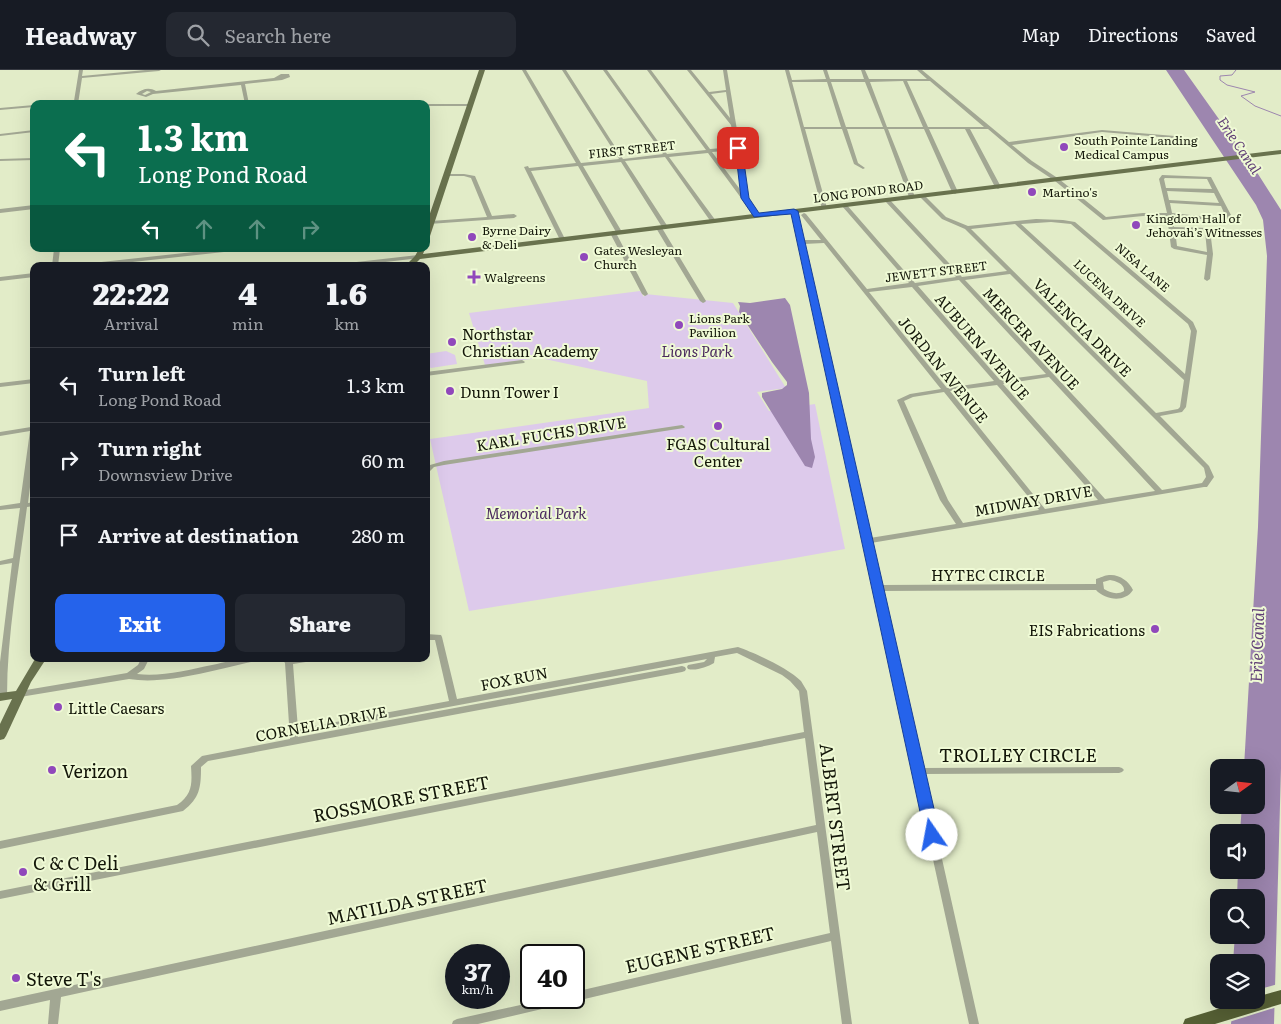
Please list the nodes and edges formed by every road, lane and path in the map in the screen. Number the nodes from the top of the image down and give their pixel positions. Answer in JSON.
{"nodes":[{"id":1,"x":80,"y":70,"type":"edge"},
{"id":2,"x":159,"y":70,"type":"edge"},
{"id":3,"x":482,"y":70,"type":"edge"},
{"id":4,"x":524,"y":70,"type":"edge"},
{"id":5,"x":564,"y":70,"type":"edge"},
{"id":6,"x":605,"y":70,"type":"edge"},
{"id":7,"x":649,"y":70,"type":"edge"},
{"id":8,"x":689,"y":70,"type":"edge"},
{"id":9,"x":725,"y":70,"type":"edge"},
{"id":10,"x":788,"y":70,"type":"edge"},
{"id":11,"x":826,"y":70,"type":"edge"},
{"id":12,"x":863,"y":70,"type":"edge"},
{"id":13,"x":919,"y":70,"type":"edge"},
{"id":14,"x":136,"y":71,"type":"edge"},
{"id":15,"x":80,"y":77,"type":"junction"},
{"id":16,"x":280,"y":79,"type":"dead end"},
{"id":17,"x":905,"y":80,"type":"junction"},
{"id":18,"x":932,"y":80,"type":"junction"},
{"id":19,"x":790,"y":81,"type":"junction"},
{"id":20,"x":829,"y":81,"type":"junction"},
{"id":21,"x":867,"y":81,"type":"junction"},
{"id":22,"x":243,"y":83,"type":"junction"},
{"id":23,"x":728,"y":91,"type":"junction"},
{"id":24,"x":154,"y":93,"type":"dead end"},
{"id":25,"x":709,"y":93,"type":"junction"},
{"id":26,"x":76,"y":100,"type":"edge"},
{"id":27,"x":246,"y":100,"type":"edge"},
{"id":28,"x":430,"y":105,"type":"edge"},
{"id":29,"x":469,"y":105,"type":"junction"},
{"id":30,"x":30,"y":106,"type":"edge"},
{"id":31,"x":0,"y":109,"type":"edge"},
{"id":32,"x":734,"y":126,"type":"junction"},
{"id":33,"x":803,"y":128,"type":"junction"},
{"id":34,"x":844,"y":128,"type":"junction"},
{"id":35,"x":885,"y":128,"type":"junction"},
{"id":36,"x":926,"y":128,"type":"junction"},
{"id":37,"x":967,"y":128,"type":"junction"},
{"id":38,"x":989,"y":128,"type":"junction"},
{"id":39,"x":30,"y":131,"type":"edge"},
{"id":40,"x":0,"y":135,"type":"edge"},
{"id":41,"x":1173,"y":137,"type":"dead end"},
{"id":42,"x":1007,"y":142,"type":"junction"},
{"id":43,"x":738,"y":148,"type":"junction"},
{"id":44,"x":711,"y":151,"type":"junction"},
{"id":45,"x":1281,"y":152,"type":"edge"},
{"id":46,"x":666,"y":156,"type":"junction"},
{"id":47,"x":30,"y":159,"type":"edge"},
{"id":48,"x":0,"y":160,"type":"edge"},
{"id":49,"x":623,"y":160,"type":"junction"},
{"id":50,"x":578,"y":165,"type":"junction"},
{"id":51,"x":863,"y":168,"type":"dead end"},
{"id":52,"x":446,"y":175,"type":"junction"},
{"id":53,"x":1057,"y":180,"type":"junction"},
{"id":54,"x":998,"y":187,"type":"junction"},
{"id":55,"x":1163,"y":189,"type":"junction"},
{"id":56,"x":1214,"y":191,"type":"junction"},
{"id":57,"x":955,"y":192,"type":"junction"},
{"id":58,"x":922,"y":196,"type":"junction"},
{"id":59,"x":912,"y":197,"type":"junction"},
{"id":60,"x":745,"y":198,"type":"junction"},
{"id":61,"x":887,"y":200,"type":"junction"},
{"id":62,"x":1166,"y":201,"type":"junction"},
{"id":63,"x":844,"y":205,"type":"junction"},
{"id":64,"x":1223,"y":205,"type":"junction"},
{"id":65,"x":30,"y":207,"type":"edge"},
{"id":66,"x":824,"y":208,"type":"junction"},
{"id":67,"x":0,"y":211,"type":"edge"},
{"id":68,"x":794,"y":211,"type":"junction"},
{"id":69,"x":1169,"y":214,"type":"junction"},
{"id":70,"x":804,"y":215,"type":"dead end"},
{"id":71,"x":514,"y":216,"type":"dead end"},
{"id":72,"x":757,"y":216,"type":"junction"},
{"id":73,"x":490,"y":218,"type":"junction"},
{"id":74,"x":712,"y":221,"type":"junction"},
{"id":75,"x":1018,"y":223,"type":"junction"},
{"id":76,"x":430,"y":224,"type":"edge"},
{"id":77,"x":662,"y":227,"type":"junction"},
{"id":78,"x":967,"y":228,"type":"junction"},
{"id":79,"x":1172,"y":228,"type":"junction"},
{"id":80,"x":430,"y":230,"type":"edge"},
{"id":81,"x":616,"y":233,"type":"junction"},
{"id":82,"x":562,"y":239,"type":"junction"},
{"id":83,"x":801,"y":242,"type":"junction"},
{"id":84,"x":825,"y":242,"type":"junction"},
{"id":85,"x":207,"y":252,"type":"edge"},
{"id":86,"x":420,"y":252,"type":"edge"},
{"id":87,"x":1210,"y":254,"type":"junction"},
{"id":88,"x":418,"y":257,"type":"junction"},
{"id":89,"x":118,"y":262,"type":"edge"},
{"id":90,"x":374,"y":262,"type":"edge"},
{"id":91,"x":413,"y":262,"type":"edge"},
{"id":92,"x":1010,"y":272,"type":"junction"},
{"id":93,"x":30,"y":275,"type":"edge"},
{"id":94,"x":0,"y":279,"type":"edge"},
{"id":95,"x":960,"y":279,"type":"junction"},
{"id":96,"x":1207,"y":279,"type":"dead end"},
{"id":97,"x":913,"y":285,"type":"junction"},
{"id":98,"x":865,"y":291,"type":"junction"},
{"id":99,"x":645,"y":294,"type":"dead end"},
{"id":100,"x":703,"y":301,"type":"dead end"},
{"id":101,"x":522,"y":362,"type":"dead end"},
{"id":102,"x":430,"y":374,"type":"edge"},
{"id":103,"x":1050,"y":375,"type":"junction"},
{"id":104,"x":1187,"y":380,"type":"junction"},
{"id":105,"x":30,"y":381,"type":"edge"},
{"id":106,"x":999,"y":383,"type":"junction"},
{"id":107,"x":0,"y":385,"type":"edge"},
{"id":108,"x":946,"y":390,"type":"junction"},
{"id":109,"x":1155,"y":415,"type":"junction"},
{"id":110,"x":682,"y":427,"type":"dead end"},
{"id":111,"x":30,"y":429,"type":"edge"},
{"id":112,"x":0,"y":434,"type":"edge"},
{"id":113,"x":30,"y":459,"type":"edge"},
{"id":114,"x":430,"y":468,"type":"edge"},
{"id":115,"x":1204,"y":485,"type":"joint"},
{"id":116,"x":1160,"y":492,"type":"junction"},
{"id":117,"x":1103,"y":502,"type":"junction"},
{"id":118,"x":30,"y":504,"type":"edge"},
{"id":119,"x":24,"y":505,"type":"junction"},
{"id":120,"x":0,"y":508,"type":"edge"},
{"id":121,"x":1044,"y":512,"type":"junction"},
{"id":122,"x":961,"y":526,"type":"junction"},
{"id":123,"x":867,"y":541,"type":"junction"},
{"id":124,"x":16,"y":560,"type":"junction"},
{"id":125,"x":0,"y":563,"type":"edge"},
{"id":126,"x":1098,"y":587,"type":"dead end"},
{"id":127,"x":878,"y":588,"type":"junction"},
{"id":128,"x":4,"y":624,"type":"edge"},
{"id":129,"x":430,"y":637,"type":"edge"},
{"id":130,"x":738,"y":650,"type":"joint"},
{"id":131,"x":711,"y":655,"type":"junction"},
{"id":132,"x":38,"y":662,"type":"edge"},
{"id":133,"x":144,"y":662,"type":"edge"},
{"id":134,"x":235,"y":662,"type":"edge"},
{"id":135,"x":288,"y":662,"type":"edge"},
{"id":136,"x":129,"y":676,"type":"junction"},
{"id":137,"x":1,"y":677,"type":"edge"},
{"id":138,"x":20,"y":694,"type":"junction"},
{"id":139,"x":1,"y":697,"type":"edge"},
{"id":140,"x":454,"y":703,"type":"junction"},
{"id":141,"x":809,"y":734,"type":"junction"},
{"id":142,"x":0,"y":736,"type":"edge"},
{"id":143,"x":294,"y":737,"type":"junction"},
{"id":144,"x":1118,"y":770,"type":"dead end"},
{"id":145,"x":918,"y":771,"type":"junction"},
{"id":146,"x":820,"y":828,"type":"junction"},
{"id":147,"x":0,"y":845,"type":"edge"},
{"id":148,"x":0,"y":895,"type":"edge"},
{"id":149,"x":835,"y":936,"type":"junction"},
{"id":150,"x":56,"y":994,"type":"junction"},
{"id":151,"x":585,"y":994,"type":"edge"},
{"id":152,"x":1281,"y":997,"type":"edge"},
{"id":153,"x":0,"y":1006,"type":"edge"},
{"id":154,"x":521,"y":1009,"type":"edge"},
{"id":155,"x":53,"y":1024,"type":"edge"},
{"id":156,"x":457,"y":1024,"type":"edge"},
{"id":157,"x":847,"y":1024,"type":"edge"},
{"id":158,"x":974,"y":1024,"type":"edge"},
{"id":159,"x":1192,"y":1024,"type":"edge"}],
"edges":[{"from":1,"to":15,"type":"street"},
{"from":2,"to":14,"type":"street"},
{"from":3,"to":29,"type":"main road"},
{"from":4,"to":50,"type":"street"},
{"from":5,"to":49,"type":"street"},
{"from":6,"to":46,"type":"street"},
{"from":7,"to":44,"type":"street"},
{"from":8,"to":25,"type":"street"},
{"from":9,"to":23,"type":"street"},
{"from":10,"to":19,"type":"street"},
{"from":11,"to":20,"type":"street"},
{"from":12,"to":21,"type":"street"},
{"from":13,"to":18,"type":"street"},
{"from":14,"to":15,"type":"street"},
{"from":15,"to":26,"type":"street"},
{"from":16,"to":22,"type":"street"},
{"from":17,"to":18,"type":"street"},
{"from":17,"to":21,"type":"street"},
{"from":17,"to":36,"type":"street"},
{"from":18,"to":38,"type":"street"},
{"from":19,"to":20,"type":"street"},
{"from":19,"to":33,"type":"street"},
{"from":20,"to":21,"type":"street"},
{"from":20,"to":34,"type":"street"},
{"from":21,"to":35,"type":"street"},
{"from":22,"to":24,"type":"street"},
{"from":22,"to":27,"type":"street"},
{"from":23,"to":25,"type":"street"},
{"from":23,"to":32,"type":"street"},
{"from":25,"to":32,"type":"street"},
{"from":28,"to":29,"type":"street"},
{"from":29,"to":52,"type":"main road"},
{"from":30,"to":31,"type":"street"},
{"from":32,"to":43,"type":"street"},
{"from":33,"to":34,"type":"street"},
{"from":33,"to":66,"type":"street"},
{"from":34,"to":35,"type":"street"},
{"from":34,"to":51,"type":"street"},
{"from":35,"to":36,"type":"street"},
{"from":35,"to":59,"type":"street"},
{"from":36,"to":37,"type":"street"},
{"from":36,"to":57,"type":"street"},
{"from":37,"to":38,"type":"street"},
{"from":37,"to":54,"type":"street"},
{"from":38,"to":42,"type":"street"},
{"from":39,"to":40,"type":"street"},
{"from":41,"to":42,"type":"street"},
{"from":42,"to":53,"type":"street"},
{"from":43,"to":44,"type":"street","name":"FIRST STREET"},
{"from":43,"to":60,"type":"street"},
{"from":44,"to":46,"type":"street","name":"FIRST STREET"},
{"from":44,"to":60,"type":"street"},
{"from":45,"to":53,"type":"main road","name":"LONG POND ROAD"},
{"from":46,"to":49,"type":"street","name":"FIRST STREET"},
{"from":46,"to":74,"type":"street"},
{"from":47,"to":48,"type":"street"},
{"from":49,"to":50,"type":"street","name":"FIRST STREET"},
{"from":49,"to":77,"type":"street"},
{"from":50,"to":81,"type":"street"},
{"from":50,"to":82,"type":"street","name":"FIRST STREET"},
{"from":52,"to":73,"type":"street"},
{"from":52,"to":76,"type":"main road"},
{"from":53,"to":54,"type":"main road","name":"LONG POND ROAD"},
{"from":53,"to":69,"type":"street"},
{"from":54,"to":57,"type":"main road","name":"LONG POND ROAD"},
{"from":55,"to":56,"type":"street"},
{"from":55,"to":56,"type":"street"},
{"from":55,"to":62,"type":"street"},
{"from":56,"to":64,"type":"street"},
{"from":57,"to":58,"type":"main road","name":"LONG POND ROAD"},
{"from":58,"to":59,"type":"main road","name":"LONG POND ROAD"},
{"from":58,"to":78,"type":"street","name":"VALENCIA DRIVE"},
{"from":59,"to":61,"type":"main road","name":"LONG POND ROAD"},
{"from":60,"to":72,"type":"street"},
{"from":61,"to":63,"type":"main road","name":"LONG POND ROAD"},
{"from":61,"to":95,"type":"street","name":"MERCER AVENUE"},
{"from":62,"to":64,"type":"street"},
{"from":62,"to":69,"type":"street"},
{"from":63,"to":66,"type":"main road","name":"LONG POND ROAD"},
{"from":63,"to":97,"type":"street","name":"AUBURN AVENUE"},
{"from":64,"to":69,"type":"street"},
{"from":65,"to":67,"type":"street"},
{"from":66,"to":68,"type":"main road","name":"LONG POND ROAD"},
{"from":68,"to":72,"type":"main road","name":"LONG POND ROAD"},
{"from":68,"to":83,"type":"street"},
{"from":69,"to":79,"type":"street"},
{"from":70,"to":84,"type":"street","name":"JORDAN AVENUE"},
{"from":71,"to":73,"type":"street"},
{"from":72,"to":74,"type":"main road","name":"LONG POND ROAD"},
{"from":73,"to":80,"type":"street"},
{"from":74,"to":77,"type":"main road","name":"LONG POND ROAD"},
{"from":75,"to":78,"type":"street","name":"NISA LANE"},
{"from":75,"to":104,"type":"street","name":"LUCENA DRIVE"},
{"from":75,"to":104,"type":"street","name":"NISA LANE"},
{"from":77,"to":81,"type":"main road","name":"LONG POND ROAD"},
{"from":77,"to":100,"type":"street"},
{"from":78,"to":92,"type":"street","name":"VALENCIA DRIVE"},
{"from":79,"to":87,"type":"street"},
{"from":79,"to":87,"type":"street"},
{"from":81,"to":82,"type":"main road","name":"LONG POND ROAD"},
{"from":81,"to":99,"type":"street"},
{"from":82,"to":88,"type":"main road","name":"LONG POND ROAD"},
{"from":83,"to":84,"type":"street"},
{"from":83,"to":123,"type":"street"},
{"from":84,"to":98,"type":"street","name":"JORDAN AVENUE"},
{"from":85,"to":89,"type":"street"},
{"from":86,"to":88,"type":"main road"},
{"from":87,"to":96,"type":"street"},
{"from":88,"to":90,"type":"street","name":"LONG POND ROAD"},
{"from":88,"to":91,"type":"main road"},
{"from":92,"to":95,"type":"street","name":"JEWETT STREET"},
{"from":92,"to":109,"type":"street","name":"VALENCIA DRIVE"},
{"from":93,"to":94,"type":"street"},
{"from":95,"to":97,"type":"street","name":"JEWETT STREET"},
{"from":95,"to":103,"type":"street","name":"MERCER AVENUE"},
{"from":97,"to":98,"type":"street","name":"JEWETT STREET"},
{"from":97,"to":106,"type":"street","name":"AUBURN AVENUE"},
{"from":98,"to":108,"type":"street","name":"JORDAN AVENUE"},
{"from":101,"to":102,"type":"street"},
{"from":103,"to":106,"type":"street"},
{"from":103,"to":116,"type":"street","name":"MERCER AVENUE"},
{"from":104,"to":109,"type":"street","name":"NISA LANE"},
{"from":105,"to":107,"type":"street"},
{"from":106,"to":108,"type":"street"},
{"from":106,"to":117,"type":"street","name":"AUBURN AVENUE"},
{"from":108,"to":121,"type":"street","name":"JORDAN AVENUE"},
{"from":108,"to":122,"type":"street"},
{"from":109,"to":115,"type":"street","name":"VALENCIA DRIVE"},
{"from":110,"to":114,"type":"street","name":"KARL FUCHS DRIVE"},
{"from":111,"to":112,"type":"street"},
{"from":113,"to":119,"type":"street"},
{"from":115,"to":116,"type":"street","name":"MIDWAY DRIVE"},
{"from":116,"to":117,"type":"street","name":"MIDWAY DRIVE"},
{"from":117,"to":121,"type":"street","name":"MIDWAY DRIVE"},
{"from":118,"to":119,"type":"street"},
{"from":119,"to":120,"type":"street"},
{"from":119,"to":124,"type":"street"},
{"from":121,"to":122,"type":"street","name":"MIDWAY DRIVE"},
{"from":122,"to":123,"type":"street","name":"MIDWAY DRIVE"},
{"from":123,"to":127,"type":"street"},
{"from":124,"to":125,"type":"street"},
{"from":124,"to":128,"type":"street"},
{"from":126,"to":127,"type":"street","name":"HYTEC CIRCLE"},
{"from":127,"to":145,"type":"street"},
{"from":128,"to":137,"type":"street"},
{"from":129,"to":140,"type":"street"},
{"from":130,"to":131,"type":"street","name":"FOX RUN"},
{"from":130,"to":141,"type":"street","name":"ALBERT STREET"},
{"from":131,"to":140,"type":"street","name":"FOX RUN"},
{"from":131,"to":143,"type":"street","name":"CORNELIA DRIVE"},
{"from":132,"to":138,"type":"main road"},
{"from":133,"to":136,"type":"street"},
{"from":134,"to":136,"type":"street"},
{"from":135,"to":143,"type":"street"},
{"from":136,"to":138,"type":"street"},
{"from":137,"to":139,"type":"street"},
{"from":138,"to":139,"type":"main road"},
{"from":138,"to":142,"type":"main road"},
{"from":140,"to":143,"type":"street","name":"FOX RUN"},
{"from":141,"to":146,"type":"street","name":"ALBERT STREET"},
{"from":141,"to":148,"type":"street","name":"ROSSMORE STREET"},
{"from":143,"to":147,"type":"street","name":"CORNELIA DRIVE"},
{"from":144,"to":145,"type":"street","name":"TROLLEY CIRCLE"},
{"from":145,"to":158,"type":"street"},
{"from":146,"to":149,"type":"street","name":"ALBERT STREET"},
{"from":146,"to":150,"type":"street","name":"MATILDA STREET"},
{"from":149,"to":151,"type":"street","name":"EUGENE STREET"},
{"from":149,"to":157,"type":"street","name":"ALBERT STREET"},
{"from":150,"to":153,"type":"street","name":"MATILDA STREET"},
{"from":150,"to":155,"type":"street"},
{"from":152,"to":159,"type":"highway"},
{"from":154,"to":156,"type":"street","name":"EUGENE STREET"}]}
